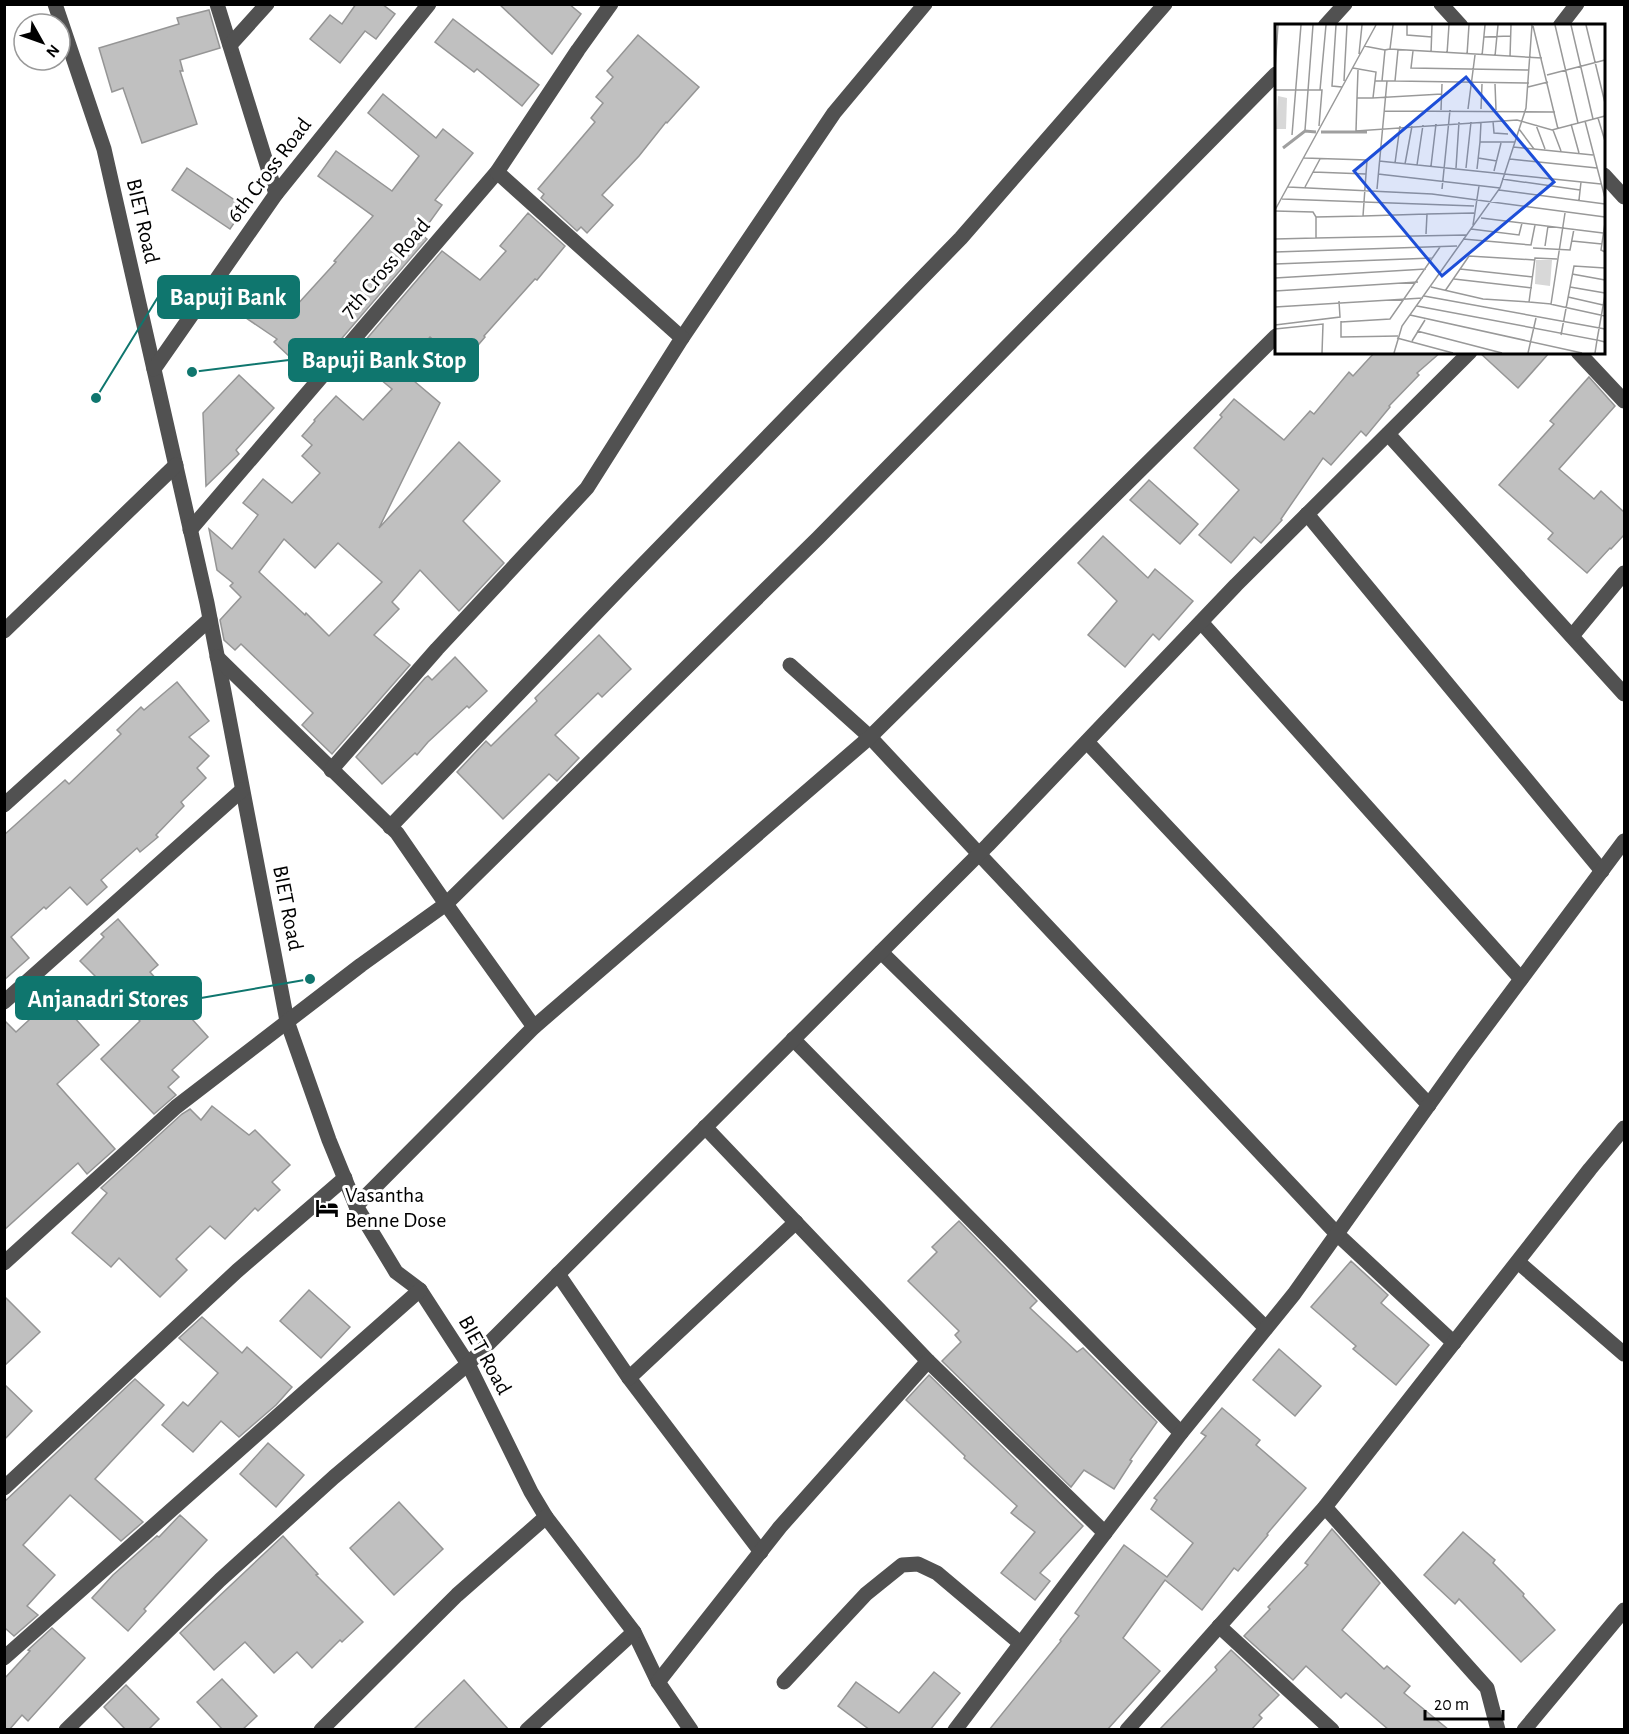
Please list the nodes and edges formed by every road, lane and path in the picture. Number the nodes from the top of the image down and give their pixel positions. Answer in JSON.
{"nodes":[{"id":1,"x":55,"y":4,"type":"edge"},
{"id":2,"x":217,"y":4,"type":"edge"},
{"id":3,"x":267,"y":4,"type":"edge"},
{"id":4,"x":429,"y":4,"type":"edge"},
{"id":5,"x":611,"y":4,"type":"edge"},
{"id":6,"x":925,"y":4,"type":"edge"},
{"id":7,"x":1165,"y":4,"type":"edge"},
{"id":8,"x":1345,"y":4,"type":"edge"},
{"id":9,"x":1441,"y":4,"type":"edge"},
{"id":10,"x":1577,"y":4,"type":"edge"},
{"id":11,"x":1327,"y":24,"type":"edge"},
{"id":12,"x":1459,"y":24,"type":"edge"},
{"id":13,"x":1562,"y":24,"type":"edge"},
{"id":14,"x":230,"y":45,"type":"junction"},
{"id":15,"x":1275,"y":75,"type":"edge"},
{"id":16,"x":497,"y":172,"type":"junction"},
{"id":17,"x":1605,"y":176,"type":"edge"},
{"id":18,"x":276,"y":194,"type":"junction"},
{"id":19,"x":1624,"y":197,"type":"edge"},
{"id":20,"x":1275,"y":337,"type":"edge"},
{"id":21,"x":682,"y":338,"type":"junction"},
{"id":22,"x":1468,"y":354,"type":"edge"},
{"id":23,"x":1580,"y":354,"type":"edge"},
{"id":24,"x":154,"y":369,"type":"junction"},
{"id":25,"x":1624,"y":401,"type":"edge"},
{"id":26,"x":1388,"y":434,"type":"junction"},
{"id":27,"x":176,"y":465,"type":"junction"},
{"id":28,"x":1307,"y":514,"type":"junction"},
{"id":29,"x":190,"y":530,"type":"junction"},
{"id":30,"x":1624,"y":573,"type":"edge"},
{"id":31,"x":210,"y":619,"type":"junction"},
{"id":32,"x":1201,"y":622,"type":"junction"},
{"id":33,"x":4,"y":631,"type":"edge"},
{"id":34,"x":1572,"y":636,"type":"junction"},
{"id":35,"x":217,"y":657,"type":"junction"},
{"id":36,"x":790,"y":665,"type":"dead end"},
{"id":37,"x":1624,"y":694,"type":"edge"},
{"id":38,"x":870,"y":736,"type":"junction"},
{"id":39,"x":1087,"y":742,"type":"junction"},
{"id":40,"x":331,"y":770,"type":"junction"},
{"id":41,"x":242,"y":790,"type":"junction"},
{"id":42,"x":4,"y":806,"type":"edge"},
{"id":43,"x":390,"y":827,"type":"junction"},
{"id":44,"x":1624,"y":841,"type":"edge"},
{"id":45,"x":979,"y":854,"type":"junction"},
{"id":46,"x":1602,"y":871,"type":"junction"},
{"id":47,"x":446,"y":904,"type":"junction"},
{"id":48,"x":881,"y":952,"type":"junction"},
{"id":49,"x":1521,"y":979,"type":"junction"},
{"id":50,"x":4,"y":1002,"type":"edge"},
{"id":51,"x":287,"y":1022,"type":"junction"},
{"id":52,"x":534,"y":1027,"type":"junction"},
{"id":53,"x":793,"y":1039,"type":"junction"},
{"id":54,"x":1429,"y":1105,"type":"junction"},
{"id":55,"x":705,"y":1127,"type":"junction"},
{"id":56,"x":1624,"y":1128,"type":"edge"},
{"id":57,"x":345,"y":1178,"type":"junction"},
{"id":58,"x":356,"y":1206,"type":"junction"},
{"id":59,"x":796,"y":1222,"type":"junction"},
{"id":60,"x":1337,"y":1234,"type":"junction"},
{"id":61,"x":1518,"y":1262,"type":"junction"},
{"id":62,"x":4,"y":1263,"type":"edge"},
{"id":63,"x":558,"y":1274,"type":"junction"},
{"id":64,"x":420,"y":1290,"type":"junction"},
{"id":65,"x":1266,"y":1328,"type":"junction"},
{"id":66,"x":1454,"y":1343,"type":"junction"},
{"id":67,"x":1624,"y":1354,"type":"edge"},
{"id":68,"x":928,"y":1361,"type":"junction"},
{"id":69,"x":468,"y":1364,"type":"junction"},
{"id":70,"x":629,"y":1378,"type":"junction"},
{"id":71,"x":1181,"y":1433,"type":"junction"},
{"id":72,"x":4,"y":1488,"type":"edge"},
{"id":73,"x":1325,"y":1507,"type":"junction"},
{"id":74,"x":546,"y":1517,"type":"junction"},
{"id":75,"x":1105,"y":1533,"type":"junction"},
{"id":76,"x":761,"y":1552,"type":"junction"},
{"id":77,"x":1624,"y":1610,"type":"edge"},
{"id":78,"x":1219,"y":1626,"type":"junction"},
{"id":79,"x":634,"y":1632,"type":"junction"},
{"id":80,"x":1020,"y":1643,"type":"junction"},
{"id":81,"x":4,"y":1658,"type":"edge"},
{"id":82,"x":658,"y":1682,"type":"junction"},
{"id":83,"x":784,"y":1682,"type":"dead end"},
{"id":84,"x":66,"y":1730,"type":"edge"},
{"id":85,"x":321,"y":1730,"type":"edge"},
{"id":86,"x":527,"y":1730,"type":"edge"},
{"id":87,"x":691,"y":1730,"type":"edge"},
{"id":88,"x":955,"y":1730,"type":"edge"},
{"id":89,"x":1127,"y":1730,"type":"edge"},
{"id":90,"x":1332,"y":1730,"type":"edge"},
{"id":91,"x":1498,"y":1730,"type":"edge"},
{"id":92,"x":1524,"y":1730,"type":"edge"}],
"edges":[{"from":1,"to":24,"type":"street","name":"BIET Road"},
{"from":2,"to":14,"type":"street"},
{"from":3,"to":14,"type":"street"},
{"from":4,"to":18,"type":"street","name":"6th Cross Road"},
{"from":5,"to":16,"type":"street","name":"7th Cross Road"},
{"from":6,"to":21,"type":"street"},
{"from":7,"to":43,"type":"street"},
{"from":8,"to":11,"type":"street"},
{"from":9,"to":12,"type":"street"},
{"from":10,"to":13,"type":"street"},
{"from":14,"to":18,"type":"street"},
{"from":15,"to":47,"type":"street"},
{"from":16,"to":21,"type":"street"},
{"from":16,"to":29,"type":"street","name":"7th Cross Road"},
{"from":17,"to":19,"type":"street"},
{"from":18,"to":24,"type":"street","name":"6th Cross Road"},
{"from":20,"to":38,"type":"street"},
{"from":21,"to":40,"type":"street"},
{"from":22,"to":26,"type":"street"},
{"from":23,"to":25,"type":"street"},
{"from":24,"to":27,"type":"street","name":"BIET Road"},
{"from":26,"to":28,"type":"street"},
{"from":26,"to":34,"type":"street"},
{"from":27,"to":29,"type":"street","name":"BIET Road"},
{"from":27,"to":33,"type":"street"},
{"from":28,"to":32,"type":"street"},
{"from":28,"to":46,"type":"street"},
{"from":29,"to":31,"type":"street","name":"BIET Road"},
{"from":30,"to":34,"type":"street"},
{"from":31,"to":35,"type":"street","name":"BIET Road"},
{"from":31,"to":42,"type":"street"},
{"from":32,"to":39,"type":"street"},
{"from":32,"to":49,"type":"street"},
{"from":34,"to":37,"type":"street"},
{"from":35,"to":40,"type":"street"},
{"from":35,"to":41,"type":"street","name":"BIET Road"},
{"from":36,"to":38,"type":"street"},
{"from":38,"to":45,"type":"street"},
{"from":38,"to":52,"type":"street"},
{"from":39,"to":45,"type":"street"},
{"from":39,"to":54,"type":"street"},
{"from":40,"to":43,"type":"street"},
{"from":41,"to":50,"type":"street"},
{"from":41,"to":51,"type":"street","name":"BIET Road"},
{"from":43,"to":47,"type":"street"},
{"from":44,"to":46,"type":"street"},
{"from":45,"to":48,"type":"street"},
{"from":45,"to":60,"type":"street"},
{"from":46,"to":49,"type":"street"},
{"from":47,"to":51,"type":"street"},
{"from":47,"to":52,"type":"street"},
{"from":48,"to":53,"type":"street"},
{"from":48,"to":65,"type":"street"},
{"from":49,"to":54,"type":"street"},
{"from":51,"to":57,"type":"street","name":"BIET Road"},
{"from":51,"to":62,"type":"street"},
{"from":52,"to":58,"type":"street"},
{"from":53,"to":55,"type":"street"},
{"from":53,"to":71,"type":"street"},
{"from":54,"to":60,"type":"street"},
{"from":55,"to":59,"type":"street"},
{"from":55,"to":63,"type":"street"},
{"from":56,"to":61,"type":"street"},
{"from":57,"to":58,"type":"street","name":"BIET Road"},
{"from":57,"to":72,"type":"street"},
{"from":58,"to":64,"type":"street","name":"BIET Road"},
{"from":59,"to":68,"type":"street"},
{"from":59,"to":70,"type":"street"},
{"from":60,"to":65,"type":"street"},
{"from":60,"to":66,"type":"street"},
{"from":61,"to":66,"type":"street"},
{"from":61,"to":67,"type":"street"},
{"from":63,"to":69,"type":"street"},
{"from":63,"to":70,"type":"street"},
{"from":64,"to":69,"type":"street","name":"BIET Road"},
{"from":64,"to":81,"type":"street"},
{"from":65,"to":71,"type":"street"},
{"from":66,"to":73,"type":"street"},
{"from":68,"to":75,"type":"street"},
{"from":68,"to":76,"type":"street"},
{"from":69,"to":74,"type":"street","name":"BIET Road"},
{"from":69,"to":84,"type":"street"},
{"from":70,"to":76,"type":"street"},
{"from":71,"to":75,"type":"street"},
{"from":73,"to":78,"type":"street"},
{"from":73,"to":91,"type":"street"},
{"from":74,"to":79,"type":"street","name":"BIET Road"},
{"from":74,"to":85,"type":"street"},
{"from":75,"to":80,"type":"street"},
{"from":76,"to":82,"type":"street"},
{"from":77,"to":92,"type":"street"},
{"from":78,"to":89,"type":"street"},
{"from":78,"to":90,"type":"street"},
{"from":79,"to":82,"type":"street","name":"BIET Road"},
{"from":79,"to":86,"type":"street"},
{"from":80,"to":83,"type":"street"},
{"from":80,"to":88,"type":"street"},
{"from":82,"to":87,"type":"street","name":"BIET Road"}]}
